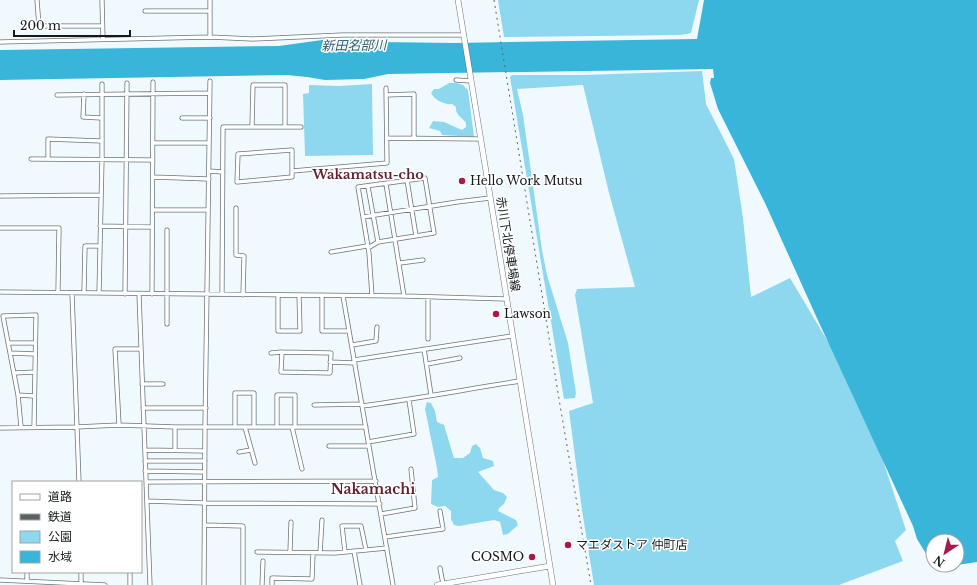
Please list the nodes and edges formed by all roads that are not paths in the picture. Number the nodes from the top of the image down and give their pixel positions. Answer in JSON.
{"nodes":[{"id":1,"x":37,"y":0,"type":"edge"},
{"id":2,"x":102,"y":0,"type":"edge"},
{"id":3,"x":210,"y":0,"type":"edge"},
{"id":4,"x":458,"y":0,"type":"edge"},
{"id":5,"x":145,"y":11,"type":"dead end"},
{"id":6,"x":210,"y":12,"type":"junction"},
{"id":7,"x":102,"y":26,"type":"junction"},
{"id":8,"x":464,"y":36,"type":"junction"},
{"id":9,"x":210,"y":37,"type":"junction"},
{"id":10,"x":103,"y":40,"type":"junction"},
{"id":11,"x":0,"y":42,"type":"edge"},
{"id":12,"x":456,"y":80,"type":"dead end"},
{"id":13,"x":210,"y":81,"type":"dead end"},
{"id":14,"x":471,"y":81,"type":"junction"},
{"id":15,"x":153,"y":82,"type":"dead end"},
{"id":16,"x":127,"y":83,"type":"dead end"},
{"id":17,"x":102,"y":84,"type":"dead end"},
{"id":18,"x":386,"y":88,"type":"dead end"},
{"id":19,"x":210,"y":93,"type":"junction"},
{"id":20,"x":84,"y":94,"type":"junction"},
{"id":21,"x":102,"y":94,"type":"junction"},
{"id":22,"x":127,"y":94,"type":"junction"},
{"id":23,"x":153,"y":94,"type":"junction"},
{"id":24,"x":57,"y":95,"type":"dead end"},
{"id":25,"x":386,"y":95,"type":"junction"},
{"id":26,"x":101,"y":118,"type":"junction"},
{"id":27,"x":182,"y":118,"type":"dead end"},
{"id":28,"x":210,"y":118,"type":"junction"},
{"id":29,"x":285,"y":126,"type":"junction"},
{"id":30,"x":252,"y":127,"type":"junction"},
{"id":31,"x":301,"y":127,"type":"dead end"},
{"id":32,"x":387,"y":138,"type":"junction"},
{"id":33,"x":414,"y":138,"type":"junction"},
{"id":34,"x":480,"y":139,"type":"junction"},
{"id":35,"x":101,"y":141,"type":"junction"},
{"id":36,"x":153,"y":143,"type":"junction"},
{"id":37,"x":209,"y":143,"type":"junction"},
{"id":38,"x":31,"y":159,"type":"dead end"},
{"id":39,"x":48,"y":159,"type":"junction"},
{"id":40,"x":102,"y":160,"type":"junction"},
{"id":41,"x":127,"y":160,"type":"junction"},
{"id":42,"x":153,"y":160,"type":"junction"},
{"id":43,"x":209,"y":171,"type":"junction"},
{"id":44,"x":292,"y":171,"type":"junction"},
{"id":45,"x":222,"y":172,"type":"junction"},
{"id":46,"x":153,"y":177,"type":"junction"},
{"id":47,"x":209,"y":179,"type":"junction"},
{"id":48,"x":407,"y":180,"type":"junction"},
{"id":49,"x":386,"y":184,"type":"junction"},
{"id":50,"x":368,"y":187,"type":"junction"},
{"id":51,"x":101,"y":195,"type":"junction"},
{"id":52,"x":0,"y":196,"type":"edge"},
{"id":53,"x":490,"y":198,"type":"junction"},
{"id":54,"x":430,"y":207,"type":"junction"},
{"id":55,"x":236,"y":208,"type":"dead end"},
{"id":56,"x":411,"y":209,"type":"junction"},
{"id":57,"x":152,"y":210,"type":"junction"},
{"id":58,"x":208,"y":210,"type":"junction"},
{"id":59,"x":391,"y":213,"type":"junction"},
{"id":60,"x":374,"y":216,"type":"junction"},
{"id":61,"x":363,"y":218,"type":"junction"},
{"id":62,"x":100,"y":226,"type":"junction"},
{"id":63,"x":126,"y":227,"type":"junction"},
{"id":64,"x":152,"y":227,"type":"junction"},
{"id":65,"x":0,"y":228,"type":"edge"},
{"id":66,"x":167,"y":230,"type":"dead end"},
{"id":67,"x":416,"y":236,"type":"junction"},
{"id":68,"x":396,"y":240,"type":"junction"},
{"id":69,"x":378,"y":242,"type":"junction"},
{"id":70,"x":100,"y":246,"type":"junction"},
{"id":71,"x":367,"y":247,"type":"junction"},
{"id":72,"x":331,"y":252,"type":"dead end"},
{"id":73,"x":423,"y":260,"type":"dead end"},
{"id":74,"x":400,"y":263,"type":"junction"},
{"id":75,"x":0,"y":292,"type":"edge"},
{"id":76,"x":58,"y":292,"type":"junction"},
{"id":77,"x":84,"y":292,"type":"junction"},
{"id":78,"x":72,"y":293,"type":"junction"},
{"id":79,"x":99,"y":293,"type":"junction"},
{"id":80,"x":125,"y":294,"type":"junction"},
{"id":81,"x":138,"y":294,"type":"junction"},
{"id":82,"x":152,"y":294,"type":"junction"},
{"id":83,"x":167,"y":294,"type":"junction"},
{"id":84,"x":207,"y":294,"type":"junction"},
{"id":85,"x":222,"y":294,"type":"junction"},
{"id":86,"x":243,"y":295,"type":"junction"},
{"id":87,"x":278,"y":295,"type":"junction"},
{"id":88,"x":299,"y":295,"type":"junction"},
{"id":89,"x":322,"y":295,"type":"junction"},
{"id":90,"x":343,"y":296,"type":"junction"},
{"id":91,"x":372,"y":296,"type":"junction"},
{"id":92,"x":404,"y":296,"type":"junction"},
{"id":93,"x":428,"y":297,"type":"junction"},
{"id":94,"x":506,"y":299,"type":"junction"},
{"id":95,"x":167,"y":324,"type":"dead end"},
{"id":96,"x":377,"y":327,"type":"dead end"},
{"id":97,"x":349,"y":331,"type":"junction"},
{"id":98,"x":512,"y":336,"type":"junction"},
{"id":99,"x":428,"y":339,"type":"dead end"},
{"id":100,"x":8,"y":343,"type":"junction"},
{"id":101,"x":35,"y":343,"type":"junction"},
{"id":102,"x":352,"y":345,"type":"junction"},
{"id":103,"x":140,"y":349,"type":"junction"},
{"id":104,"x":424,"y":349,"type":"junction"},
{"id":105,"x":282,"y":352,"type":"junction"},
{"id":106,"x":271,"y":353,"type":"dead end"},
{"id":107,"x":10,"y":354,"type":"junction"},
{"id":108,"x":35,"y":354,"type":"junction"},
{"id":109,"x":460,"y":358,"type":"dead end"},
{"id":110,"x":354,"y":361,"type":"junction"},
{"id":111,"x":330,"y":362,"type":"junction"},
{"id":112,"x":427,"y":364,"type":"junction"},
{"id":113,"x":35,"y":372,"type":"junction"},
{"id":114,"x":14,"y":373,"type":"junction"},
{"id":115,"x":520,"y":381,"type":"junction"},
{"id":116,"x":142,"y":384,"type":"junction"},
{"id":117,"x":163,"y":384,"type":"dead end"},
{"id":118,"x":431,"y":395,"type":"junction"},
{"id":119,"x":18,"y":396,"type":"junction"},
{"id":120,"x":34,"y":396,"type":"junction"},
{"id":121,"x":409,"y":400,"type":"junction"},
{"id":122,"x":314,"y":405,"type":"dead end"},
{"id":123,"x":362,"y":405,"type":"junction"},
{"id":124,"x":143,"y":408,"type":"junction"},
{"id":125,"x":206,"y":408,"type":"junction"},
{"id":126,"x":119,"y":425,"type":"junction"},
{"id":127,"x":143,"y":425,"type":"junction"},
{"id":128,"x":22,"y":427,"type":"junction"},
{"id":129,"x":34,"y":427,"type":"junction"},
{"id":130,"x":76,"y":427,"type":"junction"},
{"id":131,"x":175,"y":427,"type":"junction"},
{"id":132,"x":205,"y":427,"type":"junction"},
{"id":133,"x":235,"y":427,"type":"junction"},
{"id":134,"x":245,"y":427,"type":"junction"},
{"id":135,"x":254,"y":427,"type":"junction"},
{"id":136,"x":277,"y":427,"type":"junction"},
{"id":137,"x":294,"y":427,"type":"junction"},
{"id":138,"x":366,"y":427,"type":"junction"},
{"id":139,"x":0,"y":428,"type":"edge"},
{"id":140,"x":369,"y":444,"type":"junction"},
{"id":141,"x":329,"y":446,"type":"dead end"},
{"id":142,"x":144,"y":450,"type":"junction"},
{"id":143,"x":175,"y":450,"type":"junction"},
{"id":144,"x":251,"y":450,"type":"junction"},
{"id":145,"x":205,"y":451,"type":"junction"},
{"id":146,"x":239,"y":452,"type":"dead end"},
{"id":147,"x":145,"y":461,"type":"junction"},
{"id":148,"x":205,"y":461,"type":"junction"},
{"id":149,"x":255,"y":463,"type":"dead end"},
{"id":150,"x":411,"y":469,"type":"dead end"},
{"id":151,"x":302,"y":470,"type":"dead end"},
{"id":152,"x":145,"y":472,"type":"junction"},
{"id":153,"x":205,"y":472,"type":"junction"},
{"id":154,"x":79,"y":481,"type":"edge"},
{"id":155,"x":205,"y":481,"type":"junction"},
{"id":156,"x":376,"y":481,"type":"junction"},
{"id":157,"x":146,"y":482,"type":"junction"},
{"id":158,"x":147,"y":503,"type":"junction"},
{"id":159,"x":205,"y":503,"type":"junction"},
{"id":160,"x":142,"y":504,"type":"edge"},
{"id":161,"x":380,"y":504,"type":"junction"},
{"id":162,"x":440,"y":511,"type":"dead end"},
{"id":163,"x":381,"y":514,"type":"junction"},
{"id":164,"x":322,"y":520,"type":"dead end"},
{"id":165,"x":291,"y":522,"type":"dead end"},
{"id":166,"x":205,"y":525,"type":"junction"},
{"id":167,"x":385,"y":537,"type":"junction"},
{"id":168,"x":386,"y":548,"type":"junction"},
{"id":169,"x":366,"y":550,"type":"junction"},
{"id":170,"x":354,"y":551,"type":"junction"},
{"id":171,"x":257,"y":552,"type":"dead end"},
{"id":172,"x":290,"y":552,"type":"junction"},
{"id":173,"x":345,"y":552,"type":"junction"},
{"id":174,"x":313,"y":553,"type":"junction"},
{"id":175,"x":320,"y":553,"type":"junction"},
{"id":176,"x":262,"y":561,"type":"dead end"},
{"id":177,"x":550,"y":566,"type":"junction"},
{"id":178,"x":440,"y":568,"type":"dead end"},
{"id":179,"x":27,"y":573,"type":"edge"},
{"id":180,"x":81,"y":573,"type":"edge"},
{"id":181,"x":130,"y":573,"type":"edge"},
{"id":182,"x":0,"y":580,"type":"edge"},
{"id":183,"x":27,"y":581,"type":"junction"},
{"id":184,"x":81,"y":584,"type":"junction"},
{"id":185,"x":440,"y":584,"type":"edge"},
{"id":186,"x":105,"y":585,"type":"edge"},
{"id":187,"x":130,"y":585,"type":"edge"},
{"id":188,"x":150,"y":585,"type":"edge"},
{"id":189,"x":204,"y":585,"type":"edge"},
{"id":190,"x":243,"y":585,"type":"edge"},
{"id":191,"x":262,"y":585,"type":"edge"},
{"id":192,"x":272,"y":585,"type":"edge"},
{"id":193,"x":360,"y":585,"type":"edge"},
{"id":194,"x":393,"y":585,"type":"edge"},
{"id":195,"x":553,"y":585,"type":"edge"}],
"edges":[{"from":1,"to":7,"type":"street"},
{"from":2,"to":7,"type":"street"},
{"from":3,"to":6,"type":"street"},
{"from":4,"to":8,"type":"main road","name":"赤川下北停車場線"},
{"from":5,"to":6,"type":"street"},
{"from":6,"to":9,"type":"street"},
{"from":7,"to":10,"type":"street"},
{"from":8,"to":9,"type":"street"},
{"from":8,"to":14,"type":"main road","name":"赤川下北停車場線"},
{"from":9,"to":10,"type":"street"},
{"from":10,"to":11,"type":"street"},
{"from":12,"to":14,"type":"street"},
{"from":13,"to":19,"type":"street"},
{"from":14,"to":34,"type":"main road","name":"赤川下北停車場線"},
{"from":15,"to":23,"type":"street"},
{"from":16,"to":22,"type":"street"},
{"from":17,"to":21,"type":"street"},
{"from":18,"to":25,"type":"street"},
{"from":19,"to":23,"type":"street"},
{"from":19,"to":28,"type":"street"},
{"from":20,"to":21,"type":"street"},
{"from":20,"to":24,"type":"street"},
{"from":20,"to":26,"type":"street"},
{"from":21,"to":22,"type":"street"},
{"from":21,"to":26,"type":"street"},
{"from":22,"to":23,"type":"street"},
{"from":22,"to":41,"type":"street"},
{"from":23,"to":36,"type":"street"},
{"from":25,"to":32,"type":"street"},
{"from":25,"to":33,"type":"street"},
{"from":26,"to":35,"type":"street"},
{"from":27,"to":28,"type":"street"},
{"from":28,"to":37,"type":"street"},
{"from":29,"to":30,"type":"street"},
{"from":29,"to":30,"type":"street"},
{"from":29,"to":31,"type":"street"},
{"from":30,"to":45,"type":"street"},
{"from":32,"to":33,"type":"street"},
{"from":32,"to":44,"type":"street"},
{"from":33,"to":34,"type":"street"},
{"from":34,"to":53,"type":"main road","name":"赤川下北停車場線"},
{"from":35,"to":39,"type":"street"},
{"from":35,"to":40,"type":"street"},
{"from":36,"to":37,"type":"street"},
{"from":36,"to":42,"type":"street"},
{"from":37,"to":43,"type":"street"},
{"from":38,"to":39,"type":"street"},
{"from":39,"to":40,"type":"street"},
{"from":40,"to":41,"type":"street"},
{"from":40,"to":51,"type":"street"},
{"from":41,"to":42,"type":"street"},
{"from":41,"to":63,"type":"street"},
{"from":42,"to":46,"type":"street"},
{"from":43,"to":45,"type":"street"},
{"from":43,"to":47,"type":"street"},
{"from":44,"to":44,"type":"street"},
{"from":45,"to":85,"type":"street"},
{"from":46,"to":47,"type":"street"},
{"from":46,"to":57,"type":"street"},
{"from":47,"to":58,"type":"street"},
{"from":48,"to":49,"type":"street"},
{"from":48,"to":54,"type":"street"},
{"from":48,"to":56,"type":"street"},
{"from":49,"to":50,"type":"street"},
{"from":49,"to":59,"type":"street"},
{"from":50,"to":60,"type":"street"},
{"from":50,"to":61,"type":"street"},
{"from":51,"to":52,"type":"street"},
{"from":51,"to":62,"type":"street"},
{"from":53,"to":54,"type":"street"},
{"from":53,"to":94,"type":"main road","name":"赤川下北停車場線"},
{"from":54,"to":56,"type":"street"},
{"from":54,"to":67,"type":"street"},
{"from":55,"to":86,"type":"street"},
{"from":56,"to":59,"type":"street"},
{"from":56,"to":67,"type":"street"},
{"from":57,"to":58,"type":"street"},
{"from":57,"to":64,"type":"street"},
{"from":58,"to":84,"type":"street"},
{"from":59,"to":60,"type":"street"},
{"from":59,"to":68,"type":"street"},
{"from":60,"to":61,"type":"street"},
{"from":60,"to":69,"type":"street"},
{"from":61,"to":71,"type":"street"},
{"from":62,"to":63,"type":"street"},
{"from":62,"to":70,"type":"street"},
{"from":63,"to":64,"type":"street"},
{"from":63,"to":80,"type":"street"},
{"from":64,"to":82,"type":"street"},
{"from":65,"to":76,"type":"street"},
{"from":66,"to":83,"type":"street"},
{"from":67,"to":68,"type":"street"},
{"from":68,"to":69,"type":"street"},
{"from":68,"to":74,"type":"street"},
{"from":69,"to":71,"type":"street"},
{"from":70,"to":77,"type":"street"},
{"from":70,"to":79,"type":"street"},
{"from":71,"to":72,"type":"street"},
{"from":71,"to":91,"type":"street"},
{"from":73,"to":74,"type":"street"},
{"from":74,"to":92,"type":"street"},
{"from":75,"to":76,"type":"street"},
{"from":76,"to":78,"type":"street"},
{"from":77,"to":78,"type":"street"},
{"from":77,"to":79,"type":"street"},
{"from":78,"to":130,"type":"street"},
{"from":79,"to":80,"type":"street"},
{"from":80,"to":81,"type":"street"},
{"from":81,"to":82,"type":"street"},
{"from":81,"to":103,"type":"street"},
{"from":82,"to":83,"type":"street"},
{"from":83,"to":84,"type":"street"},
{"from":83,"to":95,"type":"street"},
{"from":84,"to":85,"type":"street"},
{"from":84,"to":125,"type":"street"},
{"from":85,"to":86,"type":"street"},
{"from":86,"to":87,"type":"street"},
{"from":87,"to":88,"type":"street"},
{"from":87,"to":88,"type":"street"},
{"from":88,"to":89,"type":"street"},
{"from":89,"to":90,"type":"street"},
{"from":89,"to":97,"type":"street"},
{"from":90,"to":91,"type":"street"},
{"from":90,"to":97,"type":"street"},
{"from":91,"to":92,"type":"street"},
{"from":92,"to":93,"type":"street"},
{"from":93,"to":94,"type":"street"},
{"from":93,"to":99,"type":"street"},
{"from":94,"to":98,"type":"main road","name":"赤川下北停車場線"},
{"from":96,"to":102,"type":"street"},
{"from":97,"to":102,"type":"street"},
{"from":98,"to":104,"type":"street"},
{"from":98,"to":115,"type":"main road","name":"赤川下北停車場線"},
{"from":100,"to":101,"type":"street"},
{"from":100,"to":101,"type":"street"},
{"from":100,"to":107,"type":"street"},
{"from":101,"to":108,"type":"street"},
{"from":102,"to":110,"type":"street"},
{"from":103,"to":116,"type":"street"},
{"from":103,"to":126,"type":"street"},
{"from":104,"to":110,"type":"street"},
{"from":104,"to":112,"type":"street"},
{"from":105,"to":106,"type":"street"},
{"from":105,"to":111,"type":"street"},
{"from":105,"to":111,"type":"street"},
{"from":107,"to":108,"type":"street"},
{"from":107,"to":114,"type":"street"},
{"from":108,"to":113,"type":"street"},
{"from":109,"to":112,"type":"street"},
{"from":110,"to":111,"type":"street"},
{"from":110,"to":123,"type":"street"},
{"from":112,"to":118,"type":"street"},
{"from":113,"to":114,"type":"street"},
{"from":113,"to":120,"type":"street"},
{"from":114,"to":119,"type":"street"},
{"from":115,"to":118,"type":"street"},
{"from":115,"to":177,"type":"main road","name":"赤川下北停車場線"},
{"from":116,"to":117,"type":"street"},
{"from":116,"to":124,"type":"street"},
{"from":118,"to":121,"type":"street"},
{"from":119,"to":120,"type":"street"},
{"from":119,"to":128,"type":"street"},
{"from":120,"to":129,"type":"street"},
{"from":121,"to":123,"type":"street"},
{"from":121,"to":140,"type":"street"},
{"from":122,"to":123,"type":"street"},
{"from":123,"to":138,"type":"street"},
{"from":124,"to":125,"type":"street"},
{"from":124,"to":127,"type":"street"},
{"from":125,"to":132,"type":"street"},
{"from":126,"to":127,"type":"street"},
{"from":126,"to":130,"type":"street"},
{"from":127,"to":131,"type":"street"},
{"from":127,"to":142,"type":"street"},
{"from":128,"to":129,"type":"street"},
{"from":128,"to":139,"type":"street"},
{"from":129,"to":130,"type":"street"},
{"from":130,"to":154,"type":"street"},
{"from":131,"to":132,"type":"street"},
{"from":131,"to":143,"type":"street"},
{"from":132,"to":133,"type":"street"},
{"from":132,"to":145,"type":"street"},
{"from":133,"to":134,"type":"street"},
{"from":133,"to":135,"type":"street"},
{"from":134,"to":135,"type":"street"},
{"from":134,"to":144,"type":"street"},
{"from":135,"to":136,"type":"street"},
{"from":136,"to":137,"type":"street"},
{"from":136,"to":137,"type":"street"},
{"from":137,"to":138,"type":"street"},
{"from":137,"to":151,"type":"street"},
{"from":138,"to":140,"type":"street"},
{"from":140,"to":141,"type":"street"},
{"from":140,"to":156,"type":"street"},
{"from":142,"to":143,"type":"street"},
{"from":142,"to":147,"type":"street"},
{"from":143,"to":145,"type":"street"},
{"from":144,"to":146,"type":"street"},
{"from":144,"to":149,"type":"street"},
{"from":145,"to":148,"type":"street"},
{"from":147,"to":148,"type":"street"},
{"from":147,"to":152,"type":"street"},
{"from":148,"to":153,"type":"street"},
{"from":150,"to":163,"type":"street"},
{"from":152,"to":153,"type":"street"},
{"from":152,"to":157,"type":"street"},
{"from":153,"to":155,"type":"street"},
{"from":155,"to":156,"type":"street"},
{"from":155,"to":157,"type":"street"},
{"from":155,"to":159,"type":"street"},
{"from":156,"to":161,"type":"street"},
{"from":157,"to":158,"type":"street"},
{"from":158,"to":159,"type":"street"},
{"from":158,"to":160,"type":"street"},
{"from":158,"to":188,"type":"street"},
{"from":159,"to":161,"type":"street"},
{"from":159,"to":166,"type":"street"},
{"from":161,"to":163,"type":"street"},
{"from":162,"to":167,"type":"street"},
{"from":163,"to":167,"type":"street"},
{"from":164,"to":175,"type":"street"},
{"from":165,"to":172,"type":"street"},
{"from":166,"to":189,"type":"street"},
{"from":166,"to":190,"type":"street"},
{"from":167,"to":168,"type":"street"},
{"from":168,"to":169,"type":"street"},
{"from":168,"to":194,"type":"street"},
{"from":169,"to":170,"type":"street"},
{"from":169,"to":173,"type":"street"},
{"from":170,"to":173,"type":"street"},
{"from":170,"to":193,"type":"street"},
{"from":171,"to":172,"type":"street"},
{"from":172,"to":174,"type":"street"},
{"from":173,"to":175,"type":"street"},
{"from":174,"to":175,"type":"street"},
{"from":174,"to":192,"type":"street"},
{"from":176,"to":191,"type":"street"},
{"from":177,"to":185,"type":"main road"},
{"from":177,"to":195,"type":"main road","name":"赤川下北停車場線"},
{"from":178,"to":185,"type":"street"},
{"from":179,"to":183,"type":"street"},
{"from":180,"to":184,"type":"street"},
{"from":181,"to":187,"type":"street"},
{"from":182,"to":183,"type":"street"},
{"from":183,"to":184,"type":"street"},
{"from":184,"to":186,"type":"street"}]}
